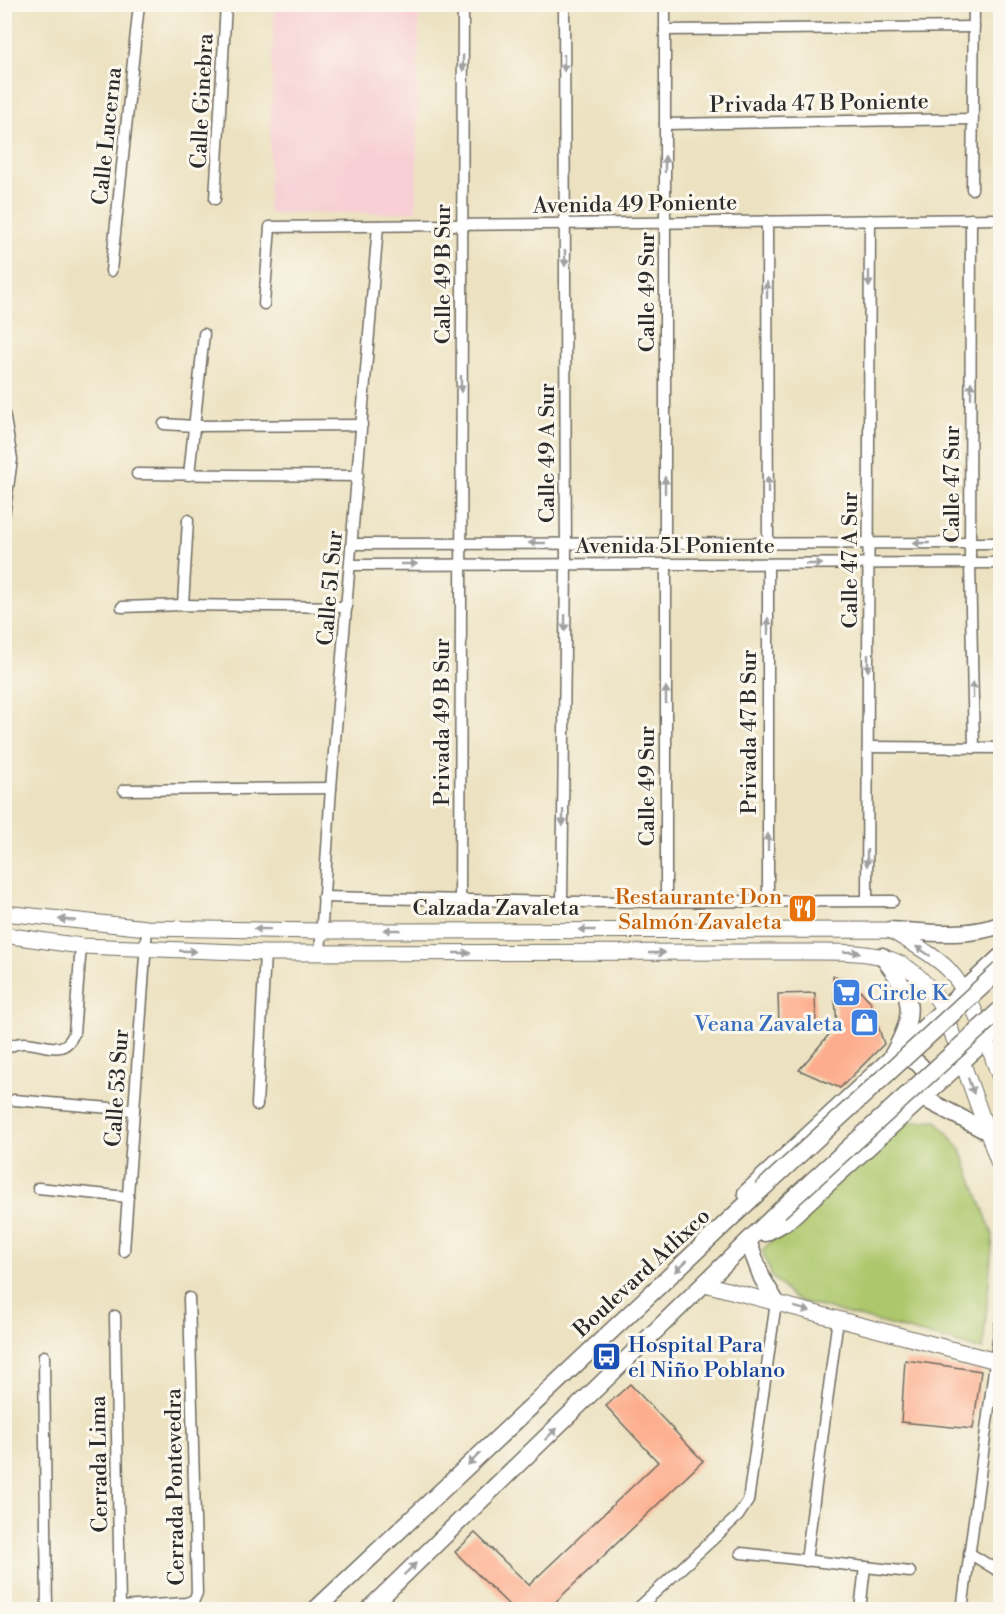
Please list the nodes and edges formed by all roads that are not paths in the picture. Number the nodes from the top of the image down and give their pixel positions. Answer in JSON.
{"nodes":[{"id":1,"x":140,"y":4,"type":"edge"},
{"id":2,"x":226,"y":4,"type":"edge"},
{"id":3,"x":463,"y":4,"type":"edge"},
{"id":4,"x":564,"y":4,"type":"edge"},
{"id":5,"x":665,"y":4,"type":"edge"},
{"id":6,"x":974,"y":4,"type":"edge"},
{"id":7,"x":974,"y":27,"type":"junction"},
{"id":8,"x":665,"y":30,"type":"junction"},
{"id":9,"x":973,"y":119,"type":"junction"},
{"id":10,"x":665,"y":124,"type":"junction"},
{"id":11,"x":972,"y":189,"type":"dead end"},
{"id":12,"x":215,"y":199,"type":"dead end"},
{"id":13,"x":971,"y":219,"type":"junction"},
{"id":14,"x":1000,"y":219,"type":"edge"},
{"id":15,"x":870,"y":220,"type":"junction"},
{"id":16,"x":767,"y":221,"type":"junction"},
{"id":17,"x":665,"y":223,"type":"junction"},
{"id":18,"x":565,"y":224,"type":"junction"},
{"id":19,"x":461,"y":225,"type":"junction"},
{"id":20,"x":378,"y":226,"type":"junction"},
{"id":21,"x":111,"y":271,"type":"dead end"},
{"id":22,"x":264,"y":304,"type":"dead end"},
{"id":23,"x":204,"y":334,"type":"dead end"},
{"id":24,"x":4,"y":413,"type":"edge"},
{"id":25,"x":164,"y":424,"type":"dead end"},
{"id":26,"x":362,"y":425,"type":"junction"},
{"id":27,"x":194,"y":426,"type":"junction"},
{"id":28,"x":137,"y":474,"type":"dead end"},
{"id":29,"x":189,"y":475,"type":"junction"},
{"id":30,"x":358,"y":476,"type":"junction"},
{"id":31,"x":4,"y":516,"type":"edge"},
{"id":32,"x":188,"y":520,"type":"dead end"},
{"id":33,"x":566,"y":543,"type":"junction"},
{"id":34,"x":665,"y":543,"type":"junction"},
{"id":35,"x":768,"y":543,"type":"junction"},
{"id":36,"x":868,"y":543,"type":"junction"},
{"id":37,"x":970,"y":543,"type":"junction"},
{"id":38,"x":1000,"y":543,"type":"edge"},
{"id":39,"x":352,"y":544,"type":"junction"},
{"id":40,"x":461,"y":544,"type":"junction"},
{"id":41,"x":970,"y":563,"type":"junction"},
{"id":42,"x":1000,"y":563,"type":"edge"},
{"id":43,"x":461,"y":564,"type":"junction"},
{"id":44,"x":566,"y":564,"type":"junction"},
{"id":45,"x":666,"y":564,"type":"junction"},
{"id":46,"x":768,"y":564,"type":"junction"},
{"id":47,"x":868,"y":564,"type":"junction"},
{"id":48,"x":350,"y":565,"type":"junction"},
{"id":49,"x":183,"y":605,"type":"junction"},
{"id":50,"x":122,"y":607,"type":"dead end"},
{"id":51,"x":346,"y":607,"type":"junction"},
{"id":52,"x":868,"y":747,"type":"junction"},
{"id":53,"x":974,"y":748,"type":"junction"},
{"id":54,"x":1000,"y":748,"type":"edge"},
{"id":55,"x":332,"y":788,"type":"junction"},
{"id":56,"x":124,"y":790,"type":"dead end"},
{"id":57,"x":323,"y":897,"type":"junction"},
{"id":58,"x":867,"y":900,"type":"junction"},
{"id":59,"x":460,"y":901,"type":"junction"},
{"id":60,"x":666,"y":901,"type":"junction"},
{"id":61,"x":768,"y":901,"type":"junction"},
{"id":62,"x":893,"y":901,"type":"dead end"},
{"id":63,"x":562,"y":902,"type":"junction"},
{"id":64,"x":4,"y":913,"type":"edge"},
{"id":65,"x":1000,"y":925,"type":"edge"},
{"id":66,"x":147,"y":927,"type":"junction"},
{"id":67,"x":320,"y":930,"type":"junction"},
{"id":68,"x":890,"y":930,"type":"junction"},
{"id":69,"x":4,"y":935,"type":"edge"},
{"id":70,"x":81,"y":945,"type":"junction"},
{"id":71,"x":147,"y":950,"type":"junction"},
{"id":72,"x":265,"y":953,"type":"junction"},
{"id":73,"x":320,"y":954,"type":"junction"},
{"id":74,"x":882,"y":956,"type":"junction"},
{"id":75,"x":999,"y":966,"type":"edge"},
{"id":76,"x":965,"y":991,"type":"junction"},
{"id":77,"x":1000,"y":1010,"type":"edge"},
{"id":78,"x":944,"y":1011,"type":"junction"},
{"id":79,"x":1000,"y":1027,"type":"edge"},
{"id":80,"x":986,"y":1040,"type":"junction"},
{"id":81,"x":4,"y":1050,"type":"edge"},
{"id":82,"x":892,"y":1056,"type":"junction"},
{"id":83,"x":962,"y":1063,"type":"junction"},
{"id":84,"x":1000,"y":1078,"type":"edge"},
{"id":85,"x":923,"y":1098,"type":"junction"},
{"id":86,"x":14,"y":1100,"type":"dead end"},
{"id":87,"x":257,"y":1105,"type":"dead end"},
{"id":88,"x":134,"y":1110,"type":"junction"},
{"id":89,"x":988,"y":1132,"type":"junction"},
{"id":90,"x":1000,"y":1167,"type":"edge"},
{"id":91,"x":38,"y":1188,"type":"dead end"},
{"id":92,"x":128,"y":1197,"type":"junction"},
{"id":93,"x":724,"y":1226,"type":"junction"},
{"id":94,"x":748,"y":1241,"type":"junction"},
{"id":95,"x":124,"y":1251,"type":"dead end"},
{"id":96,"x":705,"y":1284,"type":"junction"},
{"id":97,"x":189,"y":1298,"type":"dead end"},
{"id":98,"x":776,"y":1302,"type":"junction"},
{"id":99,"x":115,"y":1316,"type":"dead end"},
{"id":100,"x":838,"y":1318,"type":"junction"},
{"id":101,"x":1000,"y":1325,"type":"edge"},
{"id":102,"x":44,"y":1356,"type":"dead end"},
{"id":103,"x":999,"y":1361,"type":"edge"},
{"id":104,"x":741,"y":1553,"type":"dead end"},
{"id":105,"x":969,"y":1553,"type":"junction"},
{"id":106,"x":806,"y":1561,"type":"junction"},
{"id":107,"x":865,"y":1567,"type":"junction"},
{"id":108,"x":910,"y":1572,"type":"dead end"},
{"id":109,"x":1000,"y":1572,"type":"edge"},
{"id":110,"x":119,"y":1608,"type":"edge"},
{"id":111,"x":47,"y":1610,"type":"edge"},
{"id":112,"x":315,"y":1610,"type":"edge"},
{"id":113,"x":368,"y":1610,"type":"edge"},
{"id":114,"x":636,"y":1610,"type":"edge"},
{"id":115,"x":860,"y":1610,"type":"edge"},
{"id":116,"x":962,"y":1610,"type":"edge"}],
"edges":[{"from":1,"to":21,"type":"street","name":"Calle Lucerna"},
{"from":2,"to":12,"type":"street","name":"Calle Ginebra"},
{"from":3,"to":19,"type":"street","name":"Calle 49 B Sur","one_way":true},
{"from":4,"to":18,"type":"street","name":"Calle 49 A Sur","one_way":true},
{"from":5,"to":8,"type":"street","name":"Calle 49 Sur"},
{"from":6,"to":7,"type":"street"},
{"from":7,"to":8,"type":"street"},
{"from":7,"to":9,"type":"street"},
{"from":8,"to":10,"type":"street","name":"Calle 49 Sur"},
{"from":9,"to":10,"type":"street","name":"Privada 47 B Poniente"},
{"from":9,"to":11,"type":"street"},
{"from":17,"to":10,"type":"street","name":"Calle 49 Sur","one_way":true},
{"from":13,"to":14,"type":"street","name":"Avenida 49 Poniente"},
{"from":13,"to":15,"type":"street","name":"Avenida 49 Poniente"},
{"from":37,"to":13,"type":"street","name":"Calle 47 Sur","one_way":true},
{"from":15,"to":16,"type":"street","name":"Avenida 49 Poniente"},
{"from":15,"to":36,"type":"street","name":"Calle 47 A Sur","one_way":true},
{"from":16,"to":17,"type":"street","name":"Avenida 49 Poniente"},
{"from":35,"to":16,"type":"street","one_way":true},
{"from":17,"to":18,"type":"street","name":"Avenida 49 Poniente"},
{"from":34,"to":17,"type":"street","name":"Calle 49 Sur","one_way":true},
{"from":18,"to":19,"type":"street","name":"Avenida 49 Poniente"},
{"from":18,"to":33,"type":"street","name":"Calle 49 A Sur","one_way":true},
{"from":19,"to":20,"type":"street","name":"Avenida 49 Poniente"},
{"from":19,"to":40,"type":"street","name":"Calle 49 B Sur","one_way":true},
{"from":20,"to":22,"type":"street","name":"Avenida 49 Poniente"},
{"from":20,"to":26,"type":"street","name":"Calle 51 Sur"},
{"from":23,"to":27,"type":"street"},
{"from":24,"to":31,"type":"street"},
{"from":25,"to":27,"type":"street"},
{"from":26,"to":27,"type":"street"},
{"from":26,"to":30,"type":"street","name":"Calle 51 Sur"},
{"from":27,"to":29,"type":"street"},
{"from":28,"to":29,"type":"street"},
{"from":29,"to":30,"type":"street"},
{"from":30,"to":39,"type":"street","name":"Calle 51 Sur"},
{"from":32,"to":49,"type":"street"},
{"from":33,"to":34,"type":"street","name":"Avenida 51 Poniente"},
{"from":33,"to":40,"type":"street","name":"Avenida 51 Poniente","one_way":true},
{"from":33,"to":44,"type":"street","name":"Calle 49 A Sur"},
{"from":34,"to":35,"type":"street","name":"Avenida 51 Poniente"},
{"from":35,"to":36,"type":"street","name":"Avenida 51 Poniente"},
{"from":37,"to":36,"type":"street","name":"Avenida 51 Poniente","one_way":true},
{"from":36,"to":47,"type":"street","name":"Calle 47 A Sur"},
{"from":37,"to":38,"type":"street","name":"Avenida 51 Poniente"},
{"from":37,"to":41,"type":"street","name":"Calle 47 Sur"},
{"from":39,"to":40,"type":"street","name":"Avenida 51 Poniente"},
{"from":39,"to":48,"type":"street","name":"Calle 51 Sur"},
{"from":40,"to":43,"type":"street","name":"Privada 49 B Sur"},
{"from":41,"to":42,"type":"street","name":"Avenida 51 Poniente"},
{"from":41,"to":47,"type":"street","name":"Avenida 51 Poniente"},
{"from":53,"to":41,"type":"street","name":"Calle 47 Sur","one_way":true},
{"from":43,"to":44,"type":"street","name":"Avenida 51 Poniente"},
{"from":48,"to":43,"type":"street","name":"Avenida 51 Poniente","one_way":true},
{"from":43,"to":59,"type":"street","name":"Privada 49 B Sur"},
{"from":44,"to":45,"type":"street","name":"Avenida 51 Poniente"},
{"from":44,"to":63,"type":"street","name":"Calle 49 A Sur","one_way":true},
{"from":45,"to":46,"type":"street","name":"Avenida 51 Poniente"},
{"from":60,"to":45,"type":"street","name":"Calle 49 Sur","one_way":true},
{"from":46,"to":47,"type":"street","name":"Avenida 51 Poniente","one_way":true},
{"from":61,"to":46,"type":"street","name":"Privada 47 B Sur","one_way":true},
{"from":47,"to":52,"type":"street","name":"Calle 47 A Sur","one_way":true},
{"from":48,"to":51,"type":"street","name":"Calle 51 Sur"},
{"from":49,"to":50,"type":"street"},
{"from":49,"to":51,"type":"street"},
{"from":51,"to":55,"type":"street","name":"Calle 51 Sur"},
{"from":52,"to":53,"type":"street"},
{"from":52,"to":58,"type":"street","name":"Calle 47 A Sur","one_way":true},
{"from":53,"to":54,"type":"street"},
{"from":55,"to":56,"type":"street"},
{"from":55,"to":57,"type":"street","name":"Calle 51 Sur"},
{"from":57,"to":59,"type":"street"},
{"from":57,"to":67,"type":"street","name":"Calle 51 Sur"},
{"from":58,"to":61,"type":"street"},
{"from":58,"to":62,"type":"street"},
{"from":59,"to":63,"type":"street"},
{"from":60,"to":61,"type":"street"},
{"from":60,"to":63,"type":"street"},
{"from":66,"to":64,"type":"main road","name":"Calzada Zavaleta","one_way":true},
{"from":65,"to":68,"type":"main road"},
{"from":67,"to":66,"type":"main road","name":"Calzada Zavaleta","one_way":true},
{"from":66,"to":71,"type":"street","name":"Calle 53 Sur"},
{"from":68,"to":67,"type":"main road","name":"Calzada Zavaleta","one_way":true},
{"from":67,"to":73,"type":"street","name":"Calle 51 Sur"},
{"from":76,"to":68,"type":"main road","one_way":true},
{"from":69,"to":70,"type":"main road","name":"Calzada Zavaleta"},
{"from":70,"to":71,"type":"main road","name":"Calzada Zavaleta"},
{"from":70,"to":81,"type":"street"},
{"from":71,"to":72,"type":"main road","name":"Calzada Zavaleta","one_way":true},
{"from":71,"to":88,"type":"street","name":"Calle 53 Sur"},
{"from":72,"to":73,"type":"main road","name":"Calzada Zavaleta"},
{"from":72,"to":87,"type":"street"},
{"from":73,"to":74,"type":"main road","name":"Calzada Zavaleta","one_way":true},
{"from":74,"to":78,"type":"main road","name":"Calzada Zavaleta"},
{"from":74,"to":82,"type":"main road"},
{"from":75,"to":76,"type":"main road"},
{"from":75,"to":93,"type":"main road","name":"Boulevard Atlixco","bridge":true},
{"from":76,"to":78,"type":"main road"},
{"from":76,"to":80,"type":"main road"},
{"from":77,"to":94,"type":"main road","bridge":true},
{"from":78,"to":82,"type":"main road"},
{"from":78,"to":83,"type":"main road","name":"Calzada Zavaleta"},
{"from":79,"to":80,"type":"main road"},
{"from":80,"to":83,"type":"main road"},
{"from":80,"to":84,"type":"main road"},
{"from":82,"to":85,"type":"main road"},
{"from":82,"to":93,"type":"main road"},
{"from":83,"to":85,"type":"main road"},
{"from":83,"to":89,"type":"main road","name":"Calzada Zavaleta","one_way":true},
{"from":85,"to":89,"type":"main road"},
{"from":85,"to":94,"type":"main road"},
{"from":86,"to":88,"type":"street"},
{"from":88,"to":92,"type":"street","name":"Calle 53 Sur"},
{"from":89,"to":90,"type":"main road","name":"Calzada Zavaleta"},
{"from":91,"to":92,"type":"street"},
{"from":92,"to":95,"type":"street","name":"Calle 53 Sur"},
{"from":93,"to":112,"type":"main road","name":"Boulevard Atlixco","one_way":true},
{"from":94,"to":96,"type":"main road"},
{"from":94,"to":98,"type":"main road"},
{"from":96,"to":98,"type":"main road"},
{"from":113,"to":96,"type":"main road","one_way":true},
{"from":97,"to":110,"type":"street","name":"Cerrada Pontevedra"},
{"from":98,"to":100,"type":"main road","one_way":true},
{"from":98,"to":114,"type":"street"},
{"from":99,"to":110,"type":"street","name":"Cerrada Lima"},
{"from":100,"to":103,"type":"main road"},
{"from":100,"to":106,"type":"street"},
{"from":101,"to":103,"type":"street"},
{"from":102,"to":111,"type":"street"},
{"from":103,"to":105,"type":"street"},
{"from":104,"to":106,"type":"street"},
{"from":105,"to":109,"type":"street"},
{"from":105,"to":116,"type":"street"},
{"from":106,"to":107,"type":"street"},
{"from":107,"to":108,"type":"street"},
{"from":107,"to":115,"type":"street"}]}
